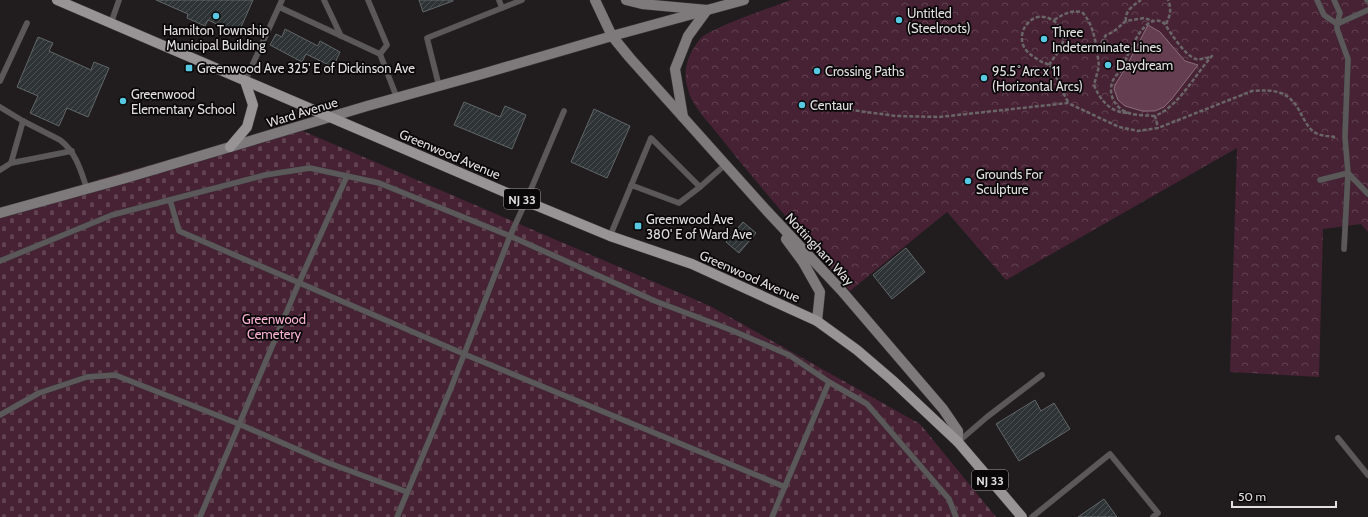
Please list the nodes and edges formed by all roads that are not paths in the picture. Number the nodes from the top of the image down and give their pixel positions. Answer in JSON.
{"nodes":[{"id":1,"x":57,"y":0,"type":"edge"},
{"id":2,"x":120,"y":0,"type":"edge"},
{"id":3,"x":282,"y":0,"type":"edge"},
{"id":4,"x":324,"y":0,"type":"edge"},
{"id":5,"x":368,"y":0,"type":"edge"},
{"id":6,"x":499,"y":0,"type":"edge"},
{"id":7,"x":522,"y":0,"type":"edge"},
{"id":8,"x":595,"y":0,"type":"edge"},
{"id":9,"x":626,"y":0,"type":"edge"},
{"id":10,"x":744,"y":0,"type":"edge"},
{"id":11,"x":1317,"y":0,"type":"edge"},
{"id":12,"x":1334,"y":0,"type":"edge"},
{"id":13,"x":279,"y":7,"type":"junction"},
{"id":14,"x":502,"y":8,"type":"junction"},
{"id":15,"x":706,"y":10,"type":"junction"},
{"id":16,"x":1368,"y":10,"type":"edge"},
{"id":17,"x":27,"y":23,"type":"dead end"},
{"id":18,"x":111,"y":23,"type":"junction"},
{"id":19,"x":1337,"y":24,"type":"junction"},
{"id":20,"x":341,"y":36,"type":"junction"},
{"id":21,"x":612,"y":36,"type":"junction"},
{"id":22,"x":380,"y":54,"type":"junction"},
{"id":23,"x":0,"y":81,"type":"edge"},
{"id":24,"x":245,"y":81,"type":"junction"},
{"id":25,"x":439,"y":86,"type":"junction"},
{"id":26,"x":397,"y":98,"type":"junction"},
{"id":27,"x":0,"y":107,"type":"edge"},
{"id":28,"x":564,"y":111,"type":"dead end"},
{"id":29,"x":329,"y":117,"type":"junction"},
{"id":30,"x":683,"y":117,"type":"junction"},
{"id":31,"x":23,"y":121,"type":"junction"},
{"id":32,"x":230,"y":147,"type":"junction"},
{"id":33,"x":72,"y":151,"type":"junction"},
{"id":34,"x":11,"y":163,"type":"junction"},
{"id":35,"x":726,"y":164,"type":"junction"},
{"id":36,"x":0,"y":170,"type":"edge"},
{"id":37,"x":1348,"y":173,"type":"junction"},
{"id":38,"x":347,"y":176,"type":"junction"},
{"id":39,"x":1320,"y":180,"type":"dead end"},
{"id":40,"x":631,"y":185,"type":"junction"},
{"id":41,"x":700,"y":187,"type":"junction"},
{"id":42,"x":87,"y":189,"type":"junction"},
{"id":43,"x":1368,"y":194,"type":"edge"},
{"id":44,"x":170,"y":200,"type":"junction"},
{"id":45,"x":526,"y":201,"type":"junction"},
{"id":46,"x":767,"y":211,"type":"junction"},
{"id":47,"x":0,"y":213,"type":"edge"},
{"id":48,"x":510,"y":236,"type":"junction"},
{"id":49,"x":610,"y":236,"type":"junction"},
{"id":50,"x":1344,"y":249,"type":"dead end"},
{"id":51,"x":0,"y":261,"type":"edge"},
{"id":52,"x":299,"y":284,"type":"junction"},
{"id":53,"x":817,"y":321,"type":"junction"},
{"id":54,"x":464,"y":354,"type":"junction"},
{"id":55,"x":1042,"y":375,"type":"dead end"},
{"id":56,"x":829,"y":382,"type":"junction"},
{"id":57,"x":0,"y":415,"type":"edge"},
{"id":58,"x":239,"y":424,"type":"junction"},
{"id":59,"x":1338,"y":438,"type":"dead end"},
{"id":60,"x":958,"y":442,"type":"junction"},
{"id":61,"x":1368,"y":475,"type":"edge"},
{"id":62,"x":785,"y":487,"type":"junction"},
{"id":63,"x":407,"y":492,"type":"junction"},
{"id":64,"x":200,"y":517,"type":"edge"},
{"id":65,"x":396,"y":517,"type":"edge"},
{"id":66,"x":772,"y":517,"type":"edge"},
{"id":67,"x":956,"y":517,"type":"edge"},
{"id":68,"x":1022,"y":517,"type":"edge"},
{"id":69,"x":1032,"y":517,"type":"edge"},
{"id":70,"x":1153,"y":517,"type":"edge"}],
"edges":[{"from":1,"to":18,"type":"main road","name":"Greenwood Avenue","number":"NJ 33"},
{"from":2,"to":18,"type":"lane"},
{"from":3,"to":13,"type":"lane"},
{"from":4,"to":20,"type":"lane"},
{"from":5,"to":22,"type":"lane"},
{"from":6,"to":14,"type":"lane"},
{"from":7,"to":14,"type":"lane"},
{"from":8,"to":21,"type":"street","name":"Nottingham Way"},
{"from":9,"to":15,"type":"street"},
{"from":10,"to":15,"type":"street","name":"Ward Avenue"},
{"from":11,"to":19,"type":"lane"},
{"from":12,"to":19,"type":"lane"},
{"from":13,"to":20,"type":"lane"},
{"from":13,"to":24,"type":"lane"},
{"from":14,"to":25,"type":"lane"},
{"from":15,"to":21,"type":"street","name":"Ward Avenue"},
{"from":15,"to":30,"type":"street"},
{"from":16,"to":19,"type":"lane"},
{"from":17,"to":23,"type":"lane"},
{"from":18,"to":24,"type":"main road","name":"Greenwood Avenue","number":"NJ 33"},
{"from":19,"to":37,"type":"lane"},
{"from":20,"to":22,"type":"lane"},
{"from":21,"to":25,"type":"street","name":"Ward Avenue"},
{"from":21,"to":30,"type":"street","name":"Nottingham Way"},
{"from":22,"to":26,"type":"lane"},
{"from":24,"to":29,"type":"main road","name":"Greenwood Avenue","number":"NJ 33"},
{"from":24,"to":32,"type":"main road"},
{"from":25,"to":26,"type":"street","name":"Ward Avenue"},
{"from":26,"to":29,"type":"street","name":"Ward Avenue"},
{"from":27,"to":31,"type":"lane"},
{"from":28,"to":45,"type":"lane"},
{"from":29,"to":32,"type":"street","name":"Ward Avenue"},
{"from":29,"to":45,"type":"main road","name":"Greenwood Avenue","number":"NJ 33"},
{"from":30,"to":35,"type":"street","name":"Nottingham Way"},
{"from":31,"to":33,"type":"lane"},
{"from":31,"to":34,"type":"lane"},
{"from":32,"to":42,"type":"street","name":"Ward Avenue"},
{"from":33,"to":34,"type":"lane"},
{"from":33,"to":42,"type":"lane"},
{"from":34,"to":36,"type":"lane"},
{"from":35,"to":41,"type":"lane"},
{"from":35,"to":46,"type":"street","name":"Nottingham Way"},
{"from":37,"to":39,"type":"lane"},
{"from":37,"to":43,"type":"lane"},
{"from":37,"to":50,"type":"lane"},
{"from":38,"to":44,"type":"lane"},
{"from":38,"to":48,"type":"lane"},
{"from":38,"to":52,"type":"lane"},
{"from":40,"to":41,"type":"lane"},
{"from":40,"to":41,"type":"lane"},
{"from":40,"to":49,"type":"lane"},
{"from":42,"to":47,"type":"street","name":"Ward Avenue"},
{"from":44,"to":51,"type":"lane"},
{"from":44,"to":52,"type":"lane"},
{"from":45,"to":48,"type":"lane"},
{"from":45,"to":49,"type":"main road","name":"Greenwood Avenue","number":"NJ 33"},
{"from":46,"to":53,"type":"street"},
{"from":46,"to":60,"type":"street","name":"Nottingham Way"},
{"from":48,"to":54,"type":"lane"},
{"from":48,"to":56,"type":"lane"},
{"from":49,"to":53,"type":"main road","name":"Greenwood Avenue","number":"NJ 33"},
{"from":52,"to":54,"type":"lane"},
{"from":52,"to":58,"type":"lane"},
{"from":53,"to":60,"type":"main road","name":"Greenwood Avenue","number":"NJ 33"},
{"from":54,"to":62,"type":"lane"},
{"from":54,"to":63,"type":"lane"},
{"from":55,"to":60,"type":"lane"},
{"from":56,"to":62,"type":"lane"},
{"from":56,"to":67,"type":"lane"},
{"from":57,"to":58,"type":"lane"},
{"from":58,"to":63,"type":"lane"},
{"from":58,"to":64,"type":"lane"},
{"from":59,"to":61,"type":"lane"},
{"from":60,"to":68,"type":"main road","name":"Nottingham Way","number":"NJ 33"},
{"from":62,"to":66,"type":"lane"},
{"from":63,"to":65,"type":"lane"},
{"from":69,"to":70,"type":"lane"}]}
